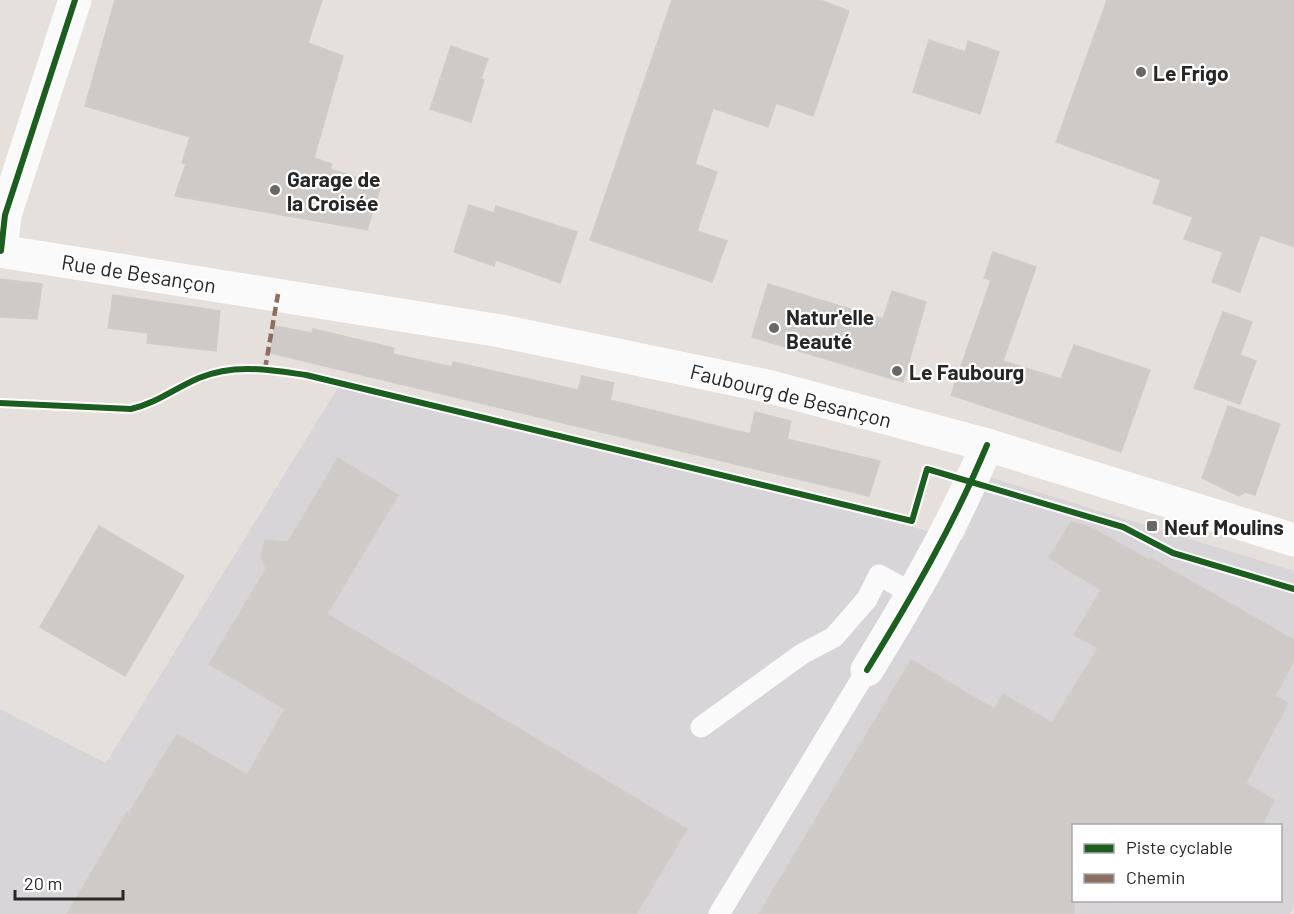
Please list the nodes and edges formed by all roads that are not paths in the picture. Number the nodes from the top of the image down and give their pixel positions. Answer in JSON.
{"nodes":[{"id":1,"x":75,"y":0,"type":"edge"},
{"id":2,"x":1,"y":251,"type":"edge"},
{"id":3,"x":278,"y":294,"type":"joint"},
{"id":4,"x":987,"y":445,"type":"junction"},
{"id":5,"x":1294,"y":540,"type":"edge"},
{"id":6,"x":913,"y":594,"type":"junction"},
{"id":7,"x":867,"y":670,"type":"joint"},
{"id":8,"x":700,"y":727,"type":"dead end"},
{"id":9,"x":719,"y":914,"type":"edge"}],
"edges":[{"from":1,"to":2,"type":"main road"},
{"from":2,"to":3,"type":"main road","name":"Rue de Besançon"},
{"from":3,"to":4,"type":"main road","name":"Faubourg de Besançon"},
{"from":4,"to":5,"type":"main road","name":"Faubourg de Besançon"},
{"from":4,"to":6,"type":"main road"},
{"from":6,"to":7,"type":"main road"},
{"from":6,"to":8,"type":"lane"},
{"from":7,"to":9,"type":"lane"}]}
